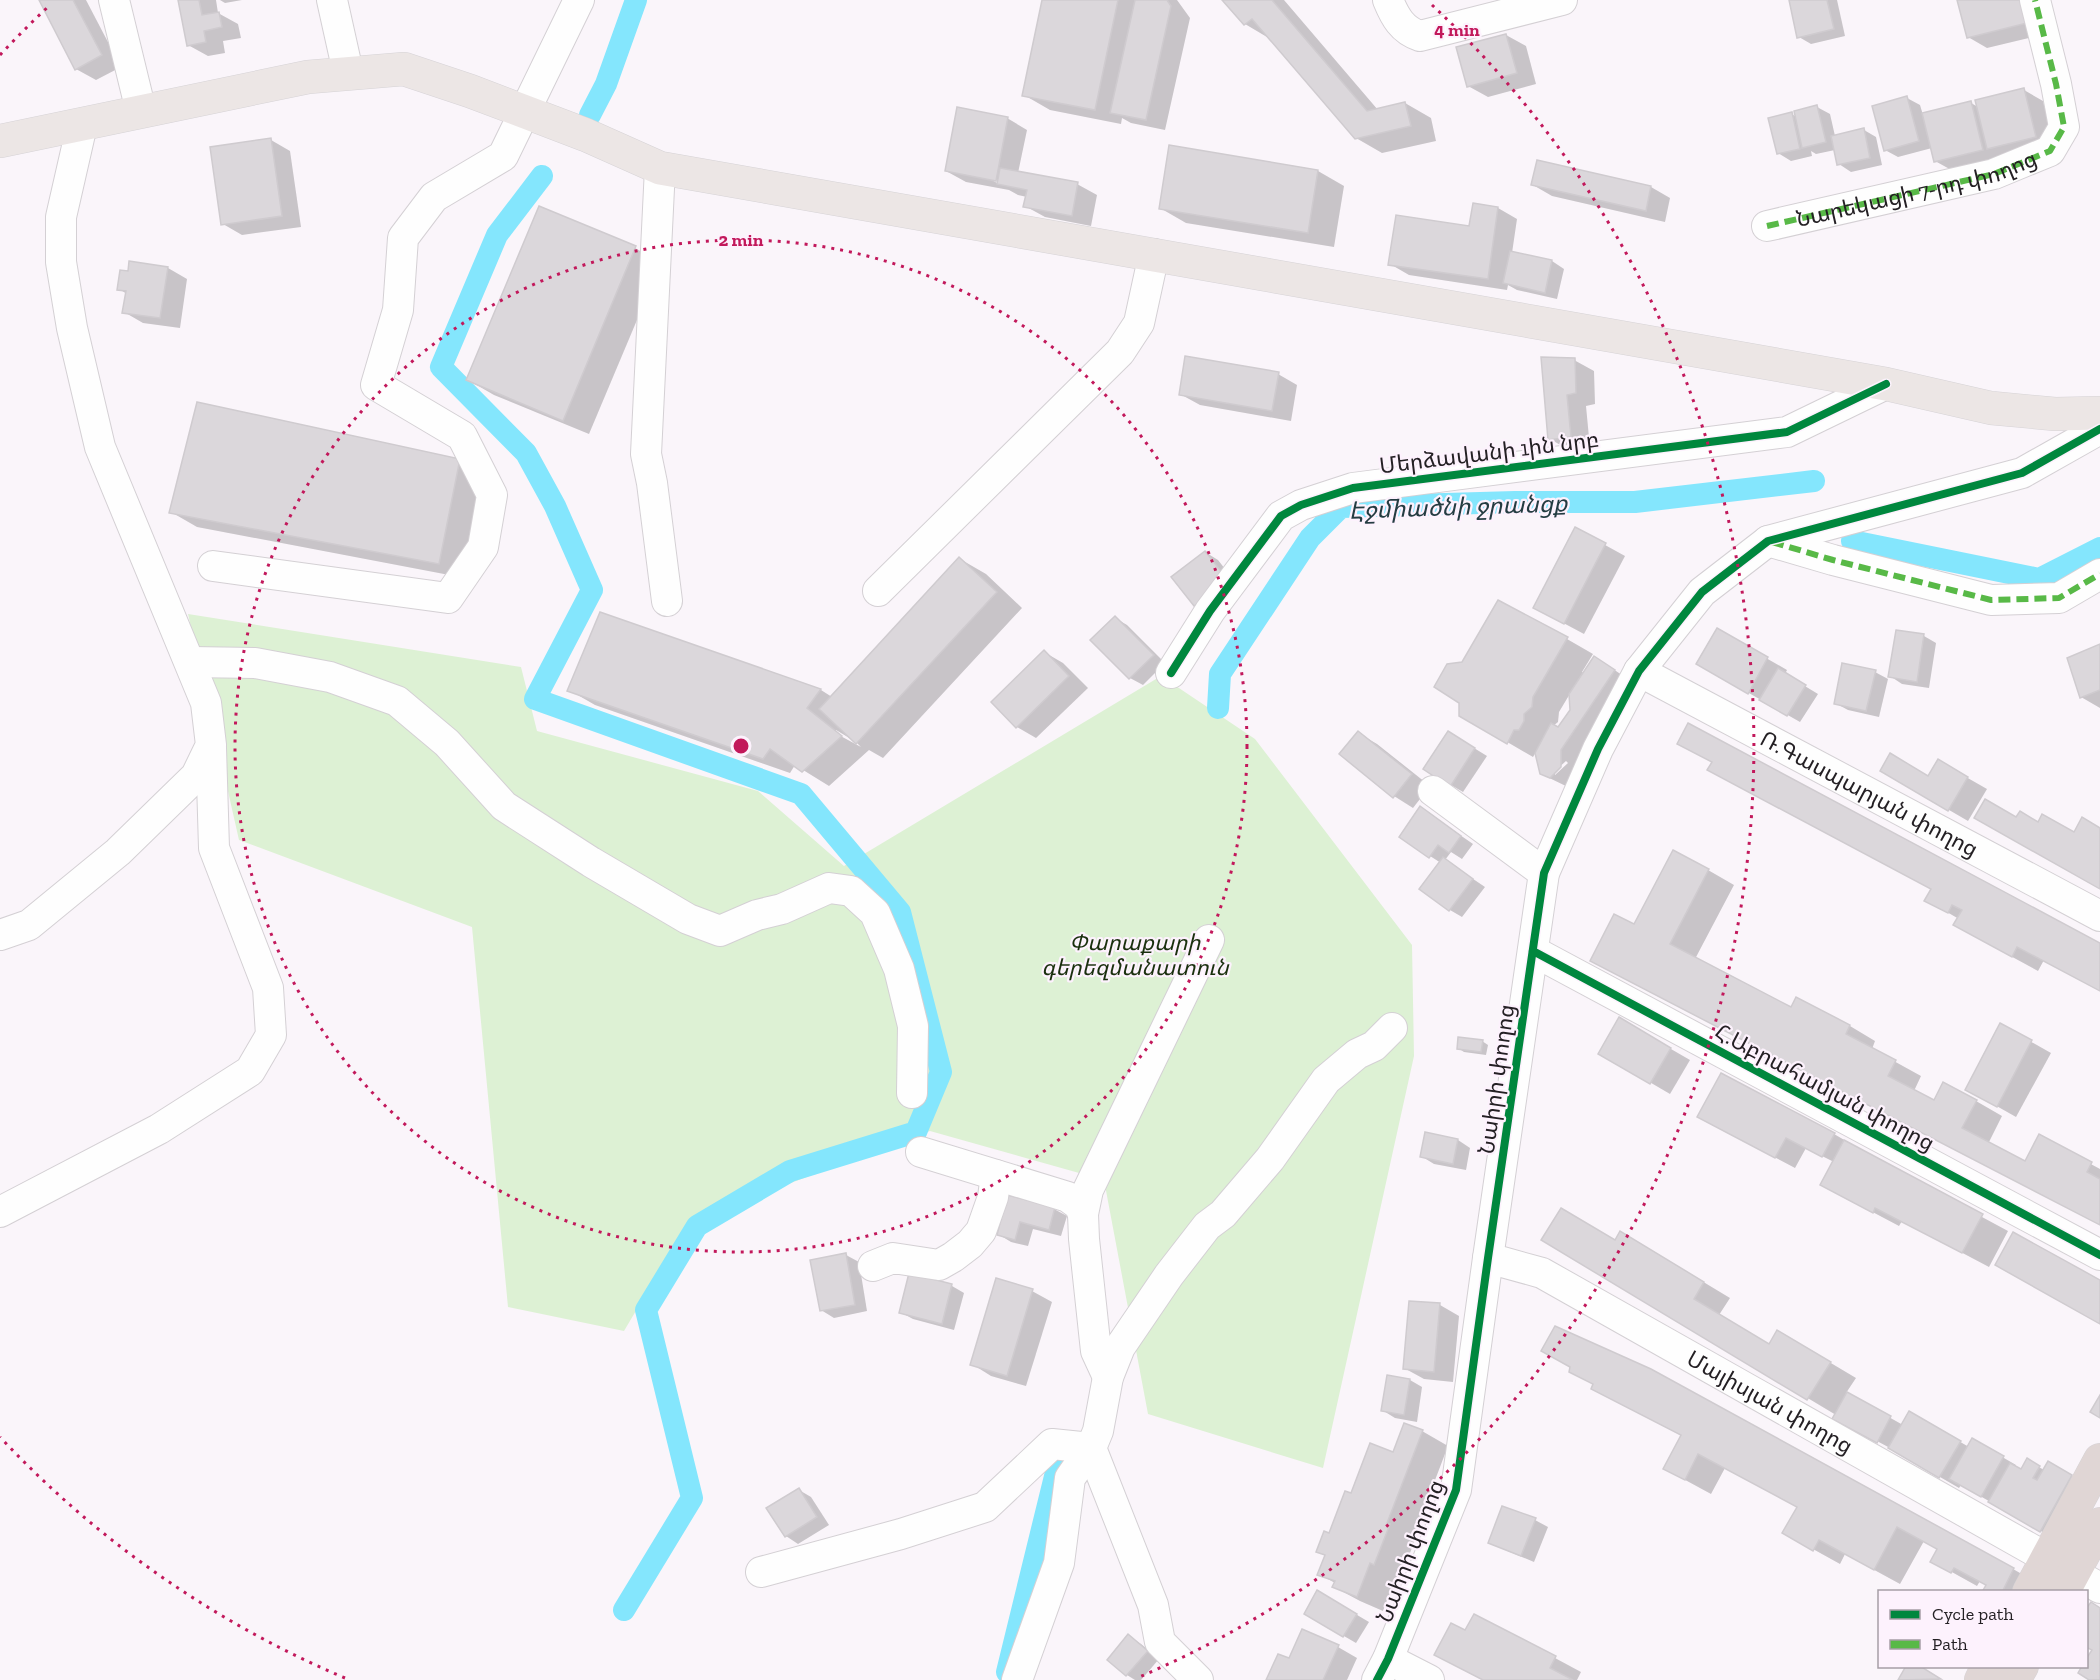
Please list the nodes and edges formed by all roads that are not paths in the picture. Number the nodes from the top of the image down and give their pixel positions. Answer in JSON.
{"nodes":[{"id":1,"x":114,"y":0,"type":"edge"},
{"id":2,"x":332,"y":0,"type":"edge"},
{"id":3,"x":579,"y":0,"type":"edge"},
{"id":4,"x":1388,"y":0,"type":"edge"},
{"id":5,"x":1562,"y":0,"type":"edge"},
{"id":6,"x":2035,"y":0,"type":"edge"},
{"id":7,"x":348,"y":72,"type":"junction"},
{"id":8,"x":141,"y":111,"type":"junction"},
{"id":9,"x":525,"y":112,"type":"junction"},
{"id":10,"x":82,"y":125,"type":"junction"},
{"id":11,"x":0,"y":141,"type":"edge"},
{"id":12,"x":660,"y":168,"type":"junction"},
{"id":13,"x":1767,"y":226,"type":"dead end"},
{"id":14,"x":1154,"y":255,"type":"junction"},
{"id":15,"x":1886,"y":384,"type":"junction"},
{"id":16,"x":2100,"y":413,"type":"edge"},
{"id":17,"x":2100,"y":429,"type":"edge"},
{"id":18,"x":1768,"y":541,"type":"junction"},
{"id":19,"x":213,"y":566,"type":"dead end"},
{"id":20,"x":2100,"y":574,"type":"edge"},
{"id":21,"x":878,"y":591,"type":"dead end"},
{"id":22,"x":667,"y":601,"type":"dead end"},
{"id":23,"x":190,"y":662,"type":"junction"},
{"id":24,"x":1639,"y":671,"type":"junction"},
{"id":25,"x":1171,"y":673,"type":"dead end"},
{"id":26,"x":211,"y":745,"type":"junction"},
{"id":27,"x":1433,"y":791,"type":"dead end"},
{"id":28,"x":1544,"y":873,"type":"junction"},
{"id":29,"x":2100,"y":916,"type":"edge"},
{"id":30,"x":0,"y":935,"type":"edge"},
{"id":31,"x":1209,"y":940,"type":"dead end"},
{"id":32,"x":1533,"y":951,"type":"junction"},
{"id":33,"x":1392,"y":1028,"type":"dead end"},
{"id":34,"x":912,"y":1093,"type":"dead end"},
{"id":35,"x":921,"y":1152,"type":"dead end"},
{"id":36,"x":996,"y":1175,"type":"junction"},
{"id":37,"x":0,"y":1212,"type":"edge"},
{"id":38,"x":1083,"y":1214,"type":"junction"},
{"id":39,"x":2100,"y":1255,"type":"edge"},
{"id":40,"x":1488,"y":1258,"type":"junction"},
{"id":41,"x":873,"y":1266,"type":"dead end"},
{"id":42,"x":1108,"y":1377,"type":"junction"},
{"id":43,"x":1091,"y":1448,"type":"junction"},
{"id":44,"x":2100,"y":1460,"type":"edge"},
{"id":45,"x":2100,"y":1524,"type":"edge"},
{"id":46,"x":761,"y":1572,"type":"dead end"},
{"id":47,"x":2071,"y":1578,"type":"edge"},
{"id":48,"x":2035,"y":1590,"type":"edge"},
{"id":49,"x":1382,"y":1670,"type":"edge"},
{"id":50,"x":1017,"y":1680,"type":"edge"},
{"id":51,"x":1198,"y":1680,"type":"edge"},
{"id":52,"x":1429,"y":1680,"type":"edge"}],
"edges":[{"from":1,"to":8,"type":"street"},
{"from":2,"to":7,"type":"street"},
{"from":3,"to":9,"type":"street"},
{"from":4,"to":5,"type":"street"},
{"from":6,"to":13,"type":"street","name":"Նարեկացի 7-րդ փողոց"},
{"from":7,"to":8,"type":"main road"},
{"from":7,"to":9,"type":"main road"},
{"from":8,"to":10,"type":"main road"},
{"from":9,"to":12,"type":"main road"},
{"from":9,"to":19,"type":"street"},
{"from":10,"to":11,"type":"main road"},
{"from":10,"to":23,"type":"street"},
{"from":12,"to":14,"type":"main road"},
{"from":12,"to":22,"type":"street"},
{"from":14,"to":15,"type":"main road"},
{"from":14,"to":21,"type":"street"},
{"from":15,"to":16,"type":"main road"},
{"from":15,"to":25,"type":"street","name":"Մերձավանի 1ին նրբ"},
{"from":17,"to":18,"type":"street"},
{"from":18,"to":20,"type":"street"},
{"from":18,"to":24,"type":"street","name":"Նաիրի փողոց"},
{"from":23,"to":26,"type":"street"},
{"from":23,"to":34,"type":"street"},
{"from":24,"to":28,"type":"street","name":"Նաիրի փողոց"},
{"from":24,"to":29,"type":"street","name":"Ռ.Գասպարյան փողոց"},
{"from":26,"to":30,"type":"street"},
{"from":26,"to":37,"type":"street"},
{"from":27,"to":28,"type":"street"},
{"from":28,"to":32,"type":"street","name":"Նաիրի փողոց"},
{"from":31,"to":38,"type":"street"},
{"from":32,"to":39,"type":"street","name":"Հ.Աբրահամյան փողոց"},
{"from":32,"to":40,"type":"street","name":"Նաիրի փողոց"},
{"from":33,"to":42,"type":"street"},
{"from":35,"to":36,"type":"street"},
{"from":36,"to":38,"type":"street"},
{"from":36,"to":41,"type":"street"},
{"from":38,"to":42,"type":"street"},
{"from":40,"to":47,"type":"street","name":"Մայիսյան փողոց"},
{"from":40,"to":49,"type":"street","name":"Նաիրի փողոց"},
{"from":42,"to":43,"type":"street"},
{"from":43,"to":46,"type":"street"},
{"from":43,"to":50,"type":"street"},
{"from":43,"to":51,"type":"street"},
{"from":44,"to":47,"type":"highway"},
{"from":45,"to":47,"type":"highway"},
{"from":47,"to":48,"type":"highway"},
{"from":49,"to":52,"type":"street"}]}
